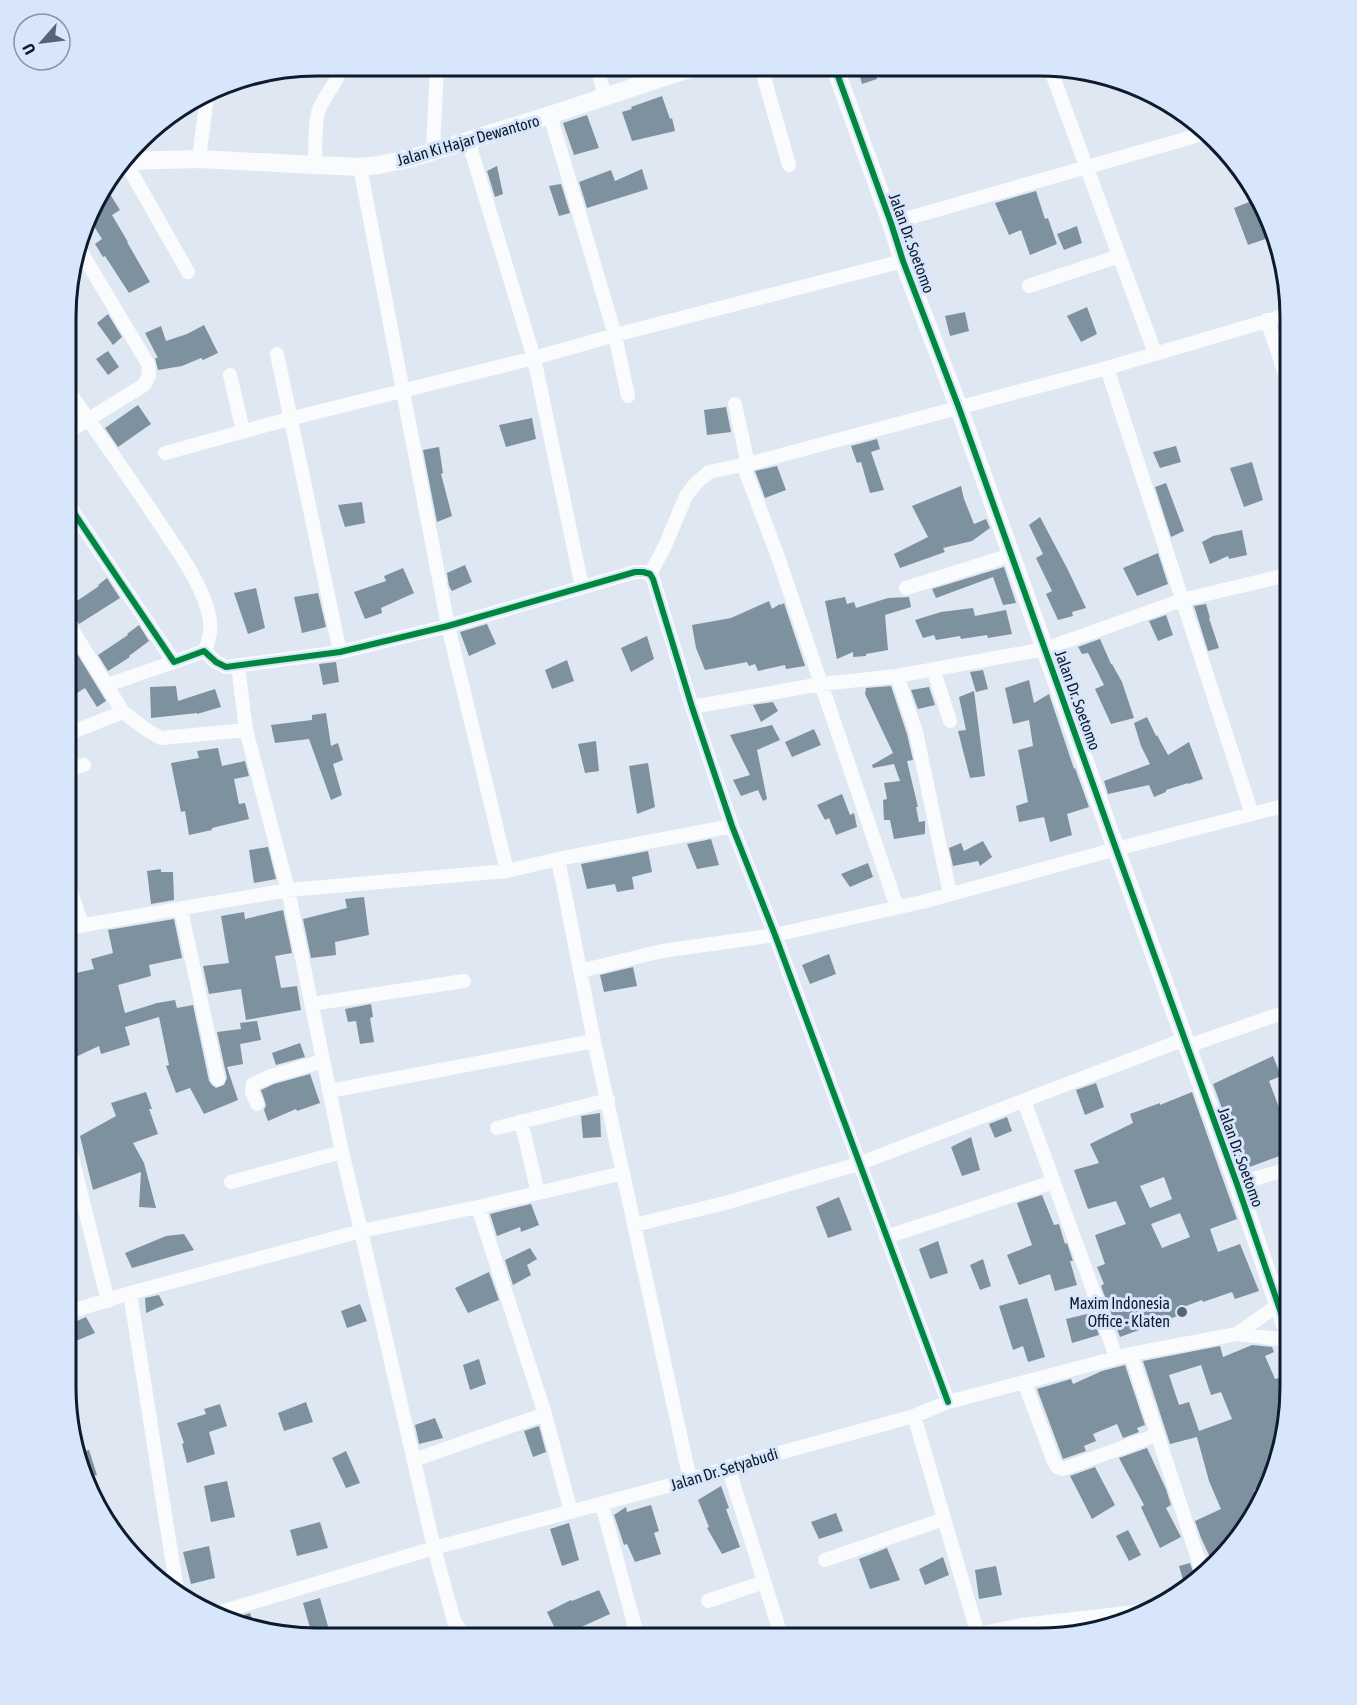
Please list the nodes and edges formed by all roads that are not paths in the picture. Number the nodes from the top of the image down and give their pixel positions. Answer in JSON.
{"nodes":[{"id":1,"x":338,"y":76,"type":"edge"},
{"id":2,"x":436,"y":76,"type":"edge"},
{"id":3,"x":599,"y":76,"type":"edge"},
{"id":4,"x":666,"y":76,"type":"edge"},
{"id":5,"x":764,"y":76,"type":"edge"},
{"id":6,"x":838,"y":76,"type":"edge"},
{"id":7,"x":1053,"y":77,"type":"edge"},
{"id":8,"x":605,"y":97,"type":"junction"},
{"id":9,"x":203,"y":107,"type":"edge"},
{"id":10,"x":550,"y":115,"type":"junction"},
{"id":11,"x":1198,"y":136,"type":"edge"},
{"id":12,"x":468,"y":140,"type":"junction"},
{"id":13,"x":432,"y":152,"type":"junction"},
{"id":14,"x":199,"y":159,"type":"junction"},
{"id":15,"x":135,"y":161,"type":"edge"},
{"id":16,"x":315,"y":165,"type":"junction"},
{"id":17,"x":789,"y":165,"type":"dead end"},
{"id":18,"x":360,"y":166,"type":"junction"},
{"id":19,"x":129,"y":168,"type":"edge"},
{"id":20,"x":1086,"y":168,"type":"junction"},
{"id":21,"x":891,"y":223,"type":"junction"},
{"id":22,"x":1119,"y":256,"type":"junction"},
{"id":23,"x":84,"y":257,"type":"edge"},
{"id":24,"x":903,"y":261,"type":"junction"},
{"id":25,"x":188,"y":272,"type":"dead end"},
{"id":26,"x":1029,"y":286,"type":"dead end"},
{"id":27,"x":1280,"y":317,"type":"edge"},
{"id":28,"x":1267,"y":320,"type":"junction"},
{"id":29,"x":615,"y":335,"type":"junction"},
{"id":30,"x":1155,"y":353,"type":"junction"},
{"id":31,"x":277,"y":354,"type":"dead end"},
{"id":32,"x":534,"y":358,"type":"junction"},
{"id":33,"x":1280,"y":359,"type":"edge"},
{"id":34,"x":1107,"y":368,"type":"junction"},
{"id":35,"x":230,"y":375,"type":"dead end"},
{"id":36,"x":403,"y":390,"type":"junction"},
{"id":37,"x":628,"y":396,"type":"dead end"},
{"id":38,"x":76,"y":402,"type":"edge"},
{"id":39,"x":735,"y":405,"type":"dead end"},
{"id":40,"x":959,"y":408,"type":"junction"},
{"id":41,"x":289,"y":418,"type":"junction"},
{"id":42,"x":88,"y":419,"type":"junction"},
{"id":43,"x":76,"y":427,"type":"edge"},
{"id":44,"x":243,"y":431,"type":"junction"},
{"id":45,"x":165,"y":453,"type":"dead end"},
{"id":46,"x":746,"y":465,"type":"junction"},
{"id":47,"x":76,"y":516,"type":"edge"},
{"id":48,"x":1011,"y":555,"type":"junction"},
{"id":49,"x":650,"y":574,"type":"junction"},
{"id":50,"x":1280,"y":576,"type":"edge"},
{"id":51,"x":582,"y":587,"type":"junction"},
{"id":52,"x":906,"y":588,"type":"dead end"},
{"id":53,"x":1182,"y":600,"type":"junction"},
{"id":54,"x":448,"y":626,"type":"junction"},
{"id":55,"x":76,"y":636,"type":"edge"},
{"id":56,"x":1045,"y":649,"type":"junction"},
{"id":57,"x":204,"y":651,"type":"junction"},
{"id":58,"x":340,"y":652,"type":"junction"},
{"id":59,"x":174,"y":663,"type":"junction"},
{"id":60,"x":238,"y":665,"type":"junction"},
{"id":61,"x":933,"y":669,"type":"junction"},
{"id":62,"x":897,"y":676,"type":"junction"},
{"id":63,"x":821,"y":684,"type":"junction"},
{"id":64,"x":106,"y":685,"type":"junction"},
{"id":65,"x":692,"y":707,"type":"junction"},
{"id":66,"x":123,"y":712,"type":"junction"},
{"id":67,"x":950,"y":721,"type":"dead end"},
{"id":68,"x":246,"y":730,"type":"junction"},
{"id":69,"x":76,"y":731,"type":"edge"},
{"id":70,"x":84,"y":765,"type":"dead end"},
{"id":71,"x":76,"y":767,"type":"edge"},
{"id":72,"x":1280,"y":807,"type":"edge"},
{"id":73,"x":1252,"y":814,"type":"junction"},
{"id":74,"x":732,"y":826,"type":"junction"},
{"id":75,"x":1116,"y":849,"type":"junction"},
{"id":76,"x":558,"y":859,"type":"junction"},
{"id":77,"x":507,"y":871,"type":"junction"},
{"id":78,"x":288,"y":890,"type":"junction"},
{"id":79,"x":950,"y":894,"type":"junction"},
{"id":80,"x":76,"y":907,"type":"edge"},
{"id":81,"x":897,"y":908,"type":"junction"},
{"id":82,"x":181,"y":909,"type":"junction"},
{"id":83,"x":82,"y":925,"type":"junction"},
{"id":84,"x":76,"y":926,"type":"edge"},
{"id":85,"x":775,"y":935,"type":"junction"},
{"id":86,"x":580,"y":971,"type":"junction"},
{"id":87,"x":464,"y":981,"type":"dead end"},
{"id":88,"x":311,"y":1004,"type":"junction"},
{"id":89,"x":1280,"y":1013,"type":"edge"},
{"id":90,"x":594,"y":1041,"type":"junction"},
{"id":91,"x":1187,"y":1043,"type":"junction"},
{"id":92,"x":323,"y":1061,"type":"junction"},
{"id":93,"x":218,"y":1079,"type":"dead end"},
{"id":94,"x":329,"y":1091,"type":"junction"},
{"id":95,"x":608,"y":1100,"type":"junction"},
{"id":96,"x":1024,"y":1101,"type":"junction"},
{"id":97,"x":257,"y":1104,"type":"dead end"},
{"id":98,"x":521,"y":1121,"type":"junction"},
{"id":99,"x":497,"y":1128,"type":"dead end"},
{"id":100,"x":342,"y":1152,"type":"junction"},
{"id":101,"x":858,"y":1164,"type":"junction"},
{"id":102,"x":1280,"y":1171,"type":"edge"},
{"id":103,"x":623,"y":1173,"type":"junction"},
{"id":104,"x":76,"y":1177,"type":"edge"},
{"id":105,"x":231,"y":1182,"type":"dead end"},
{"id":106,"x":1053,"y":1182,"type":"junction"},
{"id":107,"x":1237,"y":1184,"type":"junction"},
{"id":108,"x":538,"y":1193,"type":"junction"},
{"id":109,"x":478,"y":1207,"type":"junction"},
{"id":110,"x":634,"y":1225,"type":"junction"},
{"id":111,"x":361,"y":1231,"type":"junction"},
{"id":112,"x":886,"y":1237,"type":"junction"},
{"id":113,"x":130,"y":1293,"type":"junction"},
{"id":114,"x":108,"y":1301,"type":"junction"},
{"id":115,"x":1278,"y":1305,"type":"junction"},
{"id":116,"x":76,"y":1310,"type":"edge"},
{"id":117,"x":1280,"y":1311,"type":"edge"},
{"id":118,"x":1237,"y":1334,"type":"junction"},
{"id":119,"x":1280,"y":1340,"type":"edge"},
{"id":120,"x":1131,"y":1354,"type":"junction"},
{"id":121,"x":1116,"y":1358,"type":"junction"},
{"id":122,"x":1024,"y":1382,"type":"junction"},
{"id":123,"x":948,"y":1402,"type":"junction"},
{"id":124,"x":545,"y":1414,"type":"junction"},
{"id":125,"x":914,"y":1416,"type":"junction"},
{"id":126,"x":1157,"y":1435,"type":"junction"},
{"id":127,"x":414,"y":1460,"type":"junction"},
{"id":128,"x":728,"y":1467,"type":"junction"},
{"id":129,"x":690,"y":1480,"type":"junction"},
{"id":130,"x":602,"y":1505,"type":"junction"},
{"id":131,"x":571,"y":1512,"type":"junction"},
{"id":132,"x":944,"y":1519,"type":"junction"},
{"id":133,"x":434,"y":1548,"type":"junction"},
{"id":134,"x":825,"y":1560,"type":"dead end"},
{"id":135,"x":1201,"y":1566,"type":"edge"},
{"id":136,"x":176,"y":1582,"type":"edge"},
{"id":137,"x":764,"y":1582,"type":"junction"},
{"id":138,"x":708,"y":1601,"type":"dead end"},
{"id":139,"x":226,"y":1610,"type":"edge"},
{"id":140,"x":1123,"y":1613,"type":"edge"},
{"id":141,"x":459,"y":1628,"type":"edge"},
{"id":142,"x":635,"y":1628,"type":"edge"},
{"id":143,"x":779,"y":1628,"type":"edge"},
{"id":144,"x":972,"y":1628,"type":"edge"},
{"id":145,"x":1009,"y":1628,"type":"edge"}],
"edges":[{"from":1,"to":16,"type":"street"},
{"from":2,"to":13,"type":"street"},
{"from":3,"to":8,"type":"street"},
{"from":4,"to":8,"type":"street","name":"Jalan Ki Hajar Dewantoro"},
{"from":5,"to":17,"type":"street"},
{"from":6,"to":21,"type":"street","name":"Jalan Dr. Soetomo"},
{"from":7,"to":20,"type":"street"},
{"from":8,"to":10,"type":"street","name":"Jalan Ki Hajar Dewantoro"},
{"from":9,"to":14,"type":"street"},
{"from":10,"to":12,"type":"street","name":"Jalan Ki Hajar Dewantoro"},
{"from":10,"to":29,"type":"street"},
{"from":11,"to":20,"type":"street"},
{"from":12,"to":13,"type":"street","name":"Jalan Ki Hajar Dewantoro"},
{"from":12,"to":32,"type":"street"},
{"from":13,"to":18,"type":"street","name":"Jalan Ki Hajar Dewantoro"},
{"from":14,"to":15,"type":"street","name":"Jalan Ki Hajar Dewantoro"},
{"from":14,"to":16,"type":"street","name":"Jalan Ki Hajar Dewantoro"},
{"from":16,"to":18,"type":"street","name":"Jalan Ki Hajar Dewantoro"},
{"from":18,"to":36,"type":"street"},
{"from":19,"to":25,"type":"street"},
{"from":20,"to":21,"type":"street"},
{"from":20,"to":22,"type":"street"},
{"from":21,"to":24,"type":"street","name":"Jalan Dr. Soetomo"},
{"from":22,"to":26,"type":"street"},
{"from":22,"to":30,"type":"street"},
{"from":23,"to":42,"type":"street"},
{"from":24,"to":29,"type":"street"},
{"from":24,"to":40,"type":"street","name":"Jalan Dr. Soetomo"},
{"from":27,"to":28,"type":"street"},
{"from":28,"to":30,"type":"street"},
{"from":28,"to":33,"type":"street"},
{"from":29,"to":32,"type":"street"},
{"from":29,"to":37,"type":"street"},
{"from":30,"to":34,"type":"street"},
{"from":31,"to":41,"type":"street"},
{"from":32,"to":36,"type":"street"},
{"from":32,"to":51,"type":"street"},
{"from":34,"to":40,"type":"street"},
{"from":34,"to":53,"type":"street"},
{"from":35,"to":44,"type":"street"},
{"from":36,"to":41,"type":"street"},
{"from":36,"to":54,"type":"street"},
{"from":38,"to":42,"type":"street"},
{"from":39,"to":46,"type":"street"},
{"from":40,"to":46,"type":"street"},
{"from":40,"to":48,"type":"street","name":"Jalan Dr. Soetomo"},
{"from":41,"to":44,"type":"street"},
{"from":41,"to":58,"type":"street"},
{"from":42,"to":43,"type":"street"},
{"from":42,"to":57,"type":"street"},
{"from":44,"to":45,"type":"street"},
{"from":46,"to":49,"type":"street"},
{"from":46,"to":63,"type":"street"},
{"from":47,"to":59,"type":"street"},
{"from":48,"to":52,"type":"street"},
{"from":48,"to":56,"type":"street","name":"Jalan Dr. Soetomo"},
{"from":49,"to":51,"type":"street"},
{"from":49,"to":65,"type":"street"},
{"from":50,"to":53,"type":"street"},
{"from":51,"to":54,"type":"street"},
{"from":53,"to":56,"type":"street"},
{"from":53,"to":73,"type":"street"},
{"from":54,"to":58,"type":"street"},
{"from":54,"to":77,"type":"street"},
{"from":55,"to":64,"type":"street"},
{"from":56,"to":61,"type":"street"},
{"from":56,"to":75,"type":"street","name":"Jalan Dr. Soetomo"},
{"from":57,"to":59,"type":"street"},
{"from":57,"to":60,"type":"street"},
{"from":58,"to":60,"type":"street"},
{"from":59,"to":64,"type":"street"},
{"from":60,"to":68,"type":"street"},
{"from":61,"to":62,"type":"street"},
{"from":61,"to":67,"type":"street"},
{"from":62,"to":63,"type":"street"},
{"from":62,"to":79,"type":"street"},
{"from":63,"to":65,"type":"street"},
{"from":63,"to":81,"type":"street"},
{"from":64,"to":66,"type":"street"},
{"from":65,"to":74,"type":"street"},
{"from":66,"to":68,"type":"street"},
{"from":66,"to":69,"type":"street"},
{"from":68,"to":78,"type":"street"},
{"from":70,"to":71,"type":"street"},
{"from":72,"to":73,"type":"street"},
{"from":73,"to":75,"type":"street"},
{"from":74,"to":76,"type":"street"},
{"from":74,"to":85,"type":"street"},
{"from":75,"to":79,"type":"street"},
{"from":75,"to":91,"type":"street","name":"Jalan Dr. Soetomo"},
{"from":76,"to":77,"type":"street"},
{"from":76,"to":86,"type":"street"},
{"from":77,"to":78,"type":"street"},
{"from":78,"to":82,"type":"street"},
{"from":78,"to":88,"type":"street"},
{"from":79,"to":81,"type":"street"},
{"from":80,"to":83,"type":"street"},
{"from":81,"to":85,"type":"street"},
{"from":82,"to":83,"type":"street"},
{"from":82,"to":93,"type":"street"},
{"from":83,"to":84,"type":"street"},
{"from":85,"to":86,"type":"street"},
{"from":85,"to":101,"type":"street"},
{"from":86,"to":90,"type":"street"},
{"from":87,"to":88,"type":"street"},
{"from":88,"to":92,"type":"street"},
{"from":89,"to":91,"type":"street"},
{"from":90,"to":94,"type":"street"},
{"from":90,"to":95,"type":"street"},
{"from":91,"to":96,"type":"street"},
{"from":91,"to":107,"type":"street","name":"Jalan Dr. Soetomo"},
{"from":92,"to":94,"type":"street"},
{"from":92,"to":97,"type":"street"},
{"from":94,"to":100,"type":"street"},
{"from":95,"to":98,"type":"street"},
{"from":95,"to":103,"type":"street"},
{"from":96,"to":101,"type":"street"},
{"from":96,"to":106,"type":"street"},
{"from":98,"to":99,"type":"street"},
{"from":98,"to":108,"type":"street"},
{"from":100,"to":105,"type":"street"},
{"from":100,"to":111,"type":"street"},
{"from":101,"to":110,"type":"street"},
{"from":101,"to":112,"type":"street"},
{"from":102,"to":107,"type":"street"},
{"from":103,"to":108,"type":"street"},
{"from":103,"to":110,"type":"street"},
{"from":104,"to":114,"type":"street"},
{"from":106,"to":112,"type":"street"},
{"from":106,"to":121,"type":"street"},
{"from":107,"to":115,"type":"street","name":"Jalan Dr. Soetomo"},
{"from":108,"to":109,"type":"street"},
{"from":109,"to":111,"type":"street"},
{"from":109,"to":124,"type":"street"},
{"from":110,"to":129,"type":"street"},
{"from":111,"to":113,"type":"street"},
{"from":111,"to":127,"type":"street"},
{"from":112,"to":123,"type":"street"},
{"from":113,"to":114,"type":"street"},
{"from":113,"to":136,"type":"street"},
{"from":114,"to":116,"type":"street"},
{"from":115,"to":117,"type":"street","name":"Jalan Dr. Soetomo"},
{"from":115,"to":118,"type":"street","name":"Jalan Dr. Setyabudi"},
{"from":118,"to":119,"type":"street","name":"Jalan Dr. Setyabudi"},
{"from":118,"to":120,"type":"street","name":"Jalan Dr. Setyabudi"},
{"from":120,"to":121,"type":"street","name":"Jalan Dr. Setyabudi"},
{"from":120,"to":126,"type":"street"},
{"from":121,"to":122,"type":"street","name":"Jalan Dr. Setyabudi"},
{"from":122,"to":123,"type":"street","name":"Jalan Dr. Setyabudi"},
{"from":122,"to":126,"type":"street"},
{"from":123,"to":125,"type":"street","name":"Jalan Dr. Setyabudi"},
{"from":124,"to":127,"type":"street"},
{"from":124,"to":131,"type":"street"},
{"from":125,"to":128,"type":"street","name":"Jalan Dr. Setyabudi"},
{"from":125,"to":132,"type":"street"},
{"from":126,"to":135,"type":"street"},
{"from":127,"to":133,"type":"street"},
{"from":128,"to":129,"type":"street","name":"Jalan Dr. Setyabudi"},
{"from":128,"to":137,"type":"street"},
{"from":129,"to":130,"type":"street","name":"Jalan Dr. Setyabudi"},
{"from":130,"to":131,"type":"street","name":"Jalan Dr. Setyabudi"},
{"from":130,"to":142,"type":"street"},
{"from":131,"to":133,"type":"street","name":"Jalan Dr. Setyabudi"},
{"from":132,"to":134,"type":"street"},
{"from":132,"to":144,"type":"street"},
{"from":133,"to":139,"type":"street","name":"Jalan Dr. Setyabudi"},
{"from":133,"to":141,"type":"street"},
{"from":137,"to":138,"type":"street"},
{"from":137,"to":143,"type":"street"},
{"from":140,"to":145,"type":"street"}]}
